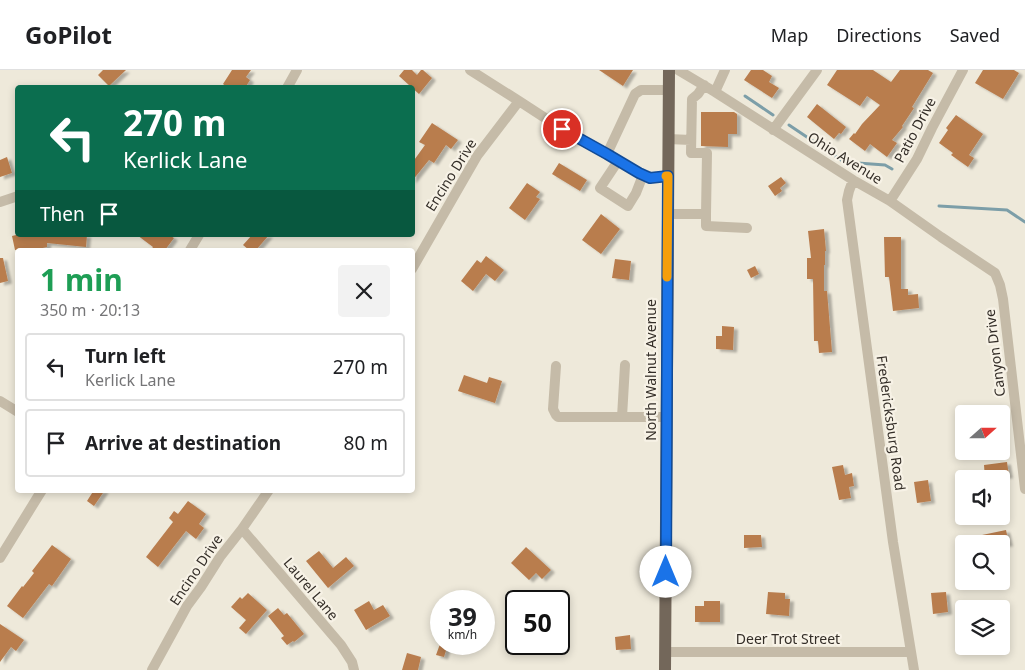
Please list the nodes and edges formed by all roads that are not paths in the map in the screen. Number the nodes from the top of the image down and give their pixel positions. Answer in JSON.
{"nodes":[{"id":1,"x":298,"y":70,"type":"edge"},
{"id":2,"x":470,"y":70,"type":"edge"},
{"id":3,"x":669,"y":70,"type":"edge"},
{"id":4,"x":678,"y":70,"type":"edge"},
{"id":5,"x":725,"y":70,"type":"edge"},
{"id":6,"x":817,"y":70,"type":"edge"},
{"id":7,"x":963,"y":70,"type":"edge"},
{"id":8,"x":288,"y":85,"type":"edge"},
{"id":9,"x":704,"y":85,"type":"junction"},
{"id":10,"x":668,"y":90,"type":"junction"},
{"id":11,"x":715,"y":92,"type":"junction"},
{"id":12,"x":520,"y":101,"type":"junction"},
{"id":13,"x":773,"y":130,"type":"junction"},
{"id":14,"x":668,"y":140,"type":"junction"},
{"id":15,"x":691,"y":140,"type":"junction"},
{"id":16,"x":607,"y":154,"type":"junction"},
{"id":17,"x":618,"y":161,"type":"junction"},
{"id":18,"x":643,"y":175,"type":"junction"},
{"id":19,"x":668,"y":176,"type":"junction"},
{"id":20,"x":853,"y":180,"type":"junction"},
{"id":21,"x":15,"y":197,"type":"edge"},
{"id":22,"x":890,"y":201,"type":"junction"},
{"id":23,"x":0,"y":202,"type":"edge"},
{"id":24,"x":667,"y":214,"type":"junction"},
{"id":25,"x":706,"y":214,"type":"junction"},
{"id":26,"x":747,"y":228,"type":"dead end"},
{"id":27,"x":198,"y":237,"type":"edge"},
{"id":28,"x":191,"y":248,"type":"edge"},
{"id":29,"x":415,"y":264,"type":"edge"},
{"id":30,"x":996,"y":273,"type":"joint"},
{"id":31,"x":625,"y":365,"type":"dead end"},
{"id":32,"x":556,"y":366,"type":"dead end"},
{"id":33,"x":0,"y":401,"type":"edge"},
{"id":34,"x":15,"y":410,"type":"edge"},
{"id":35,"x":622,"y":417,"type":"junction"},
{"id":36,"x":666,"y":417,"type":"junction"},
{"id":37,"x":1025,"y":489,"type":"edge"},
{"id":38,"x":40,"y":493,"type":"edge"},
{"id":39,"x":268,"y":493,"type":"edge"},
{"id":40,"x":242,"y":529,"type":"junction"},
{"id":41,"x":0,"y":558,"type":"edge"},
{"id":42,"x":665,"y":652,"type":"junction"},
{"id":43,"x":911,"y":652,"type":"junction"},
{"id":44,"x":152,"y":670,"type":"edge"},
{"id":45,"x":354,"y":670,"type":"edge"},
{"id":46,"x":665,"y":670,"type":"edge"},
{"id":47,"x":914,"y":670,"type":"edge"}],
"edges":[{"from":1,"to":8,"type":"street"},
{"from":2,"to":12,"type":"street"},
{"from":3,"to":10,"type":"main road","name":"North Walnut Avenue"},
{"from":4,"to":9,"type":"street","name":"Ohio Avenue"},
{"from":5,"to":11,"type":"street"},
{"from":6,"to":13,"type":"street"},
{"from":7,"to":22,"type":"street","name":"Patio Drive"},
{"from":9,"to":11,"type":"street","name":"Ohio Avenue"},
{"from":9,"to":15,"type":"street"},
{"from":10,"to":14,"type":"main road","name":"North Walnut Avenue"},
{"from":10,"to":16,"type":"street"},
{"from":11,"to":13,"type":"street","name":"Ohio Avenue"},
{"from":12,"to":16,"type":"street"},
{"from":12,"to":29,"type":"street","name":"Encino Drive"},
{"from":13,"to":20,"type":"street","name":"Ohio Avenue"},
{"from":14,"to":15,"type":"street"},
{"from":14,"to":19,"type":"main road","name":"North Walnut Avenue"},
{"from":15,"to":25,"type":"street"},
{"from":16,"to":17,"type":"street"},
{"from":17,"to":18,"type":"street"},
{"from":17,"to":18,"type":"street"},
{"from":18,"to":19,"type":"street"},
{"from":19,"to":24,"type":"main road","name":"North Walnut Avenue"},
{"from":20,"to":22,"type":"street","name":"Ohio Avenue"},
{"from":20,"to":43,"type":"street","name":"Fredericksburg Road"},
{"from":21,"to":23,"type":"street"},
{"from":22,"to":30,"type":"street","name":"Ohio Avenue"},
{"from":24,"to":25,"type":"street"},
{"from":24,"to":36,"type":"main road","name":"North Walnut Avenue"},
{"from":25,"to":26,"type":"street"},
{"from":27,"to":28,"type":"street"},
{"from":30,"to":37,"type":"street","name":"Canyon Drive"},
{"from":31,"to":35,"type":"street"},
{"from":32,"to":35,"type":"street"},
{"from":33,"to":34,"type":"street"},
{"from":35,"to":36,"type":"street"},
{"from":36,"to":42,"type":"main road","name":"North Walnut Avenue"},
{"from":38,"to":41,"type":"street"},
{"from":39,"to":40,"type":"street","name":"Encino Drive"},
{"from":40,"to":44,"type":"street","name":"Encino Drive"},
{"from":40,"to":45,"type":"street","name":"Laurel Lane"},
{"from":42,"to":43,"type":"street","name":"Deer Trot Street"},
{"from":42,"to":46,"type":"main road","name":"North Walnut Avenue"},
{"from":43,"to":47,"type":"street","name":"Fredericksburg Road"}]}
